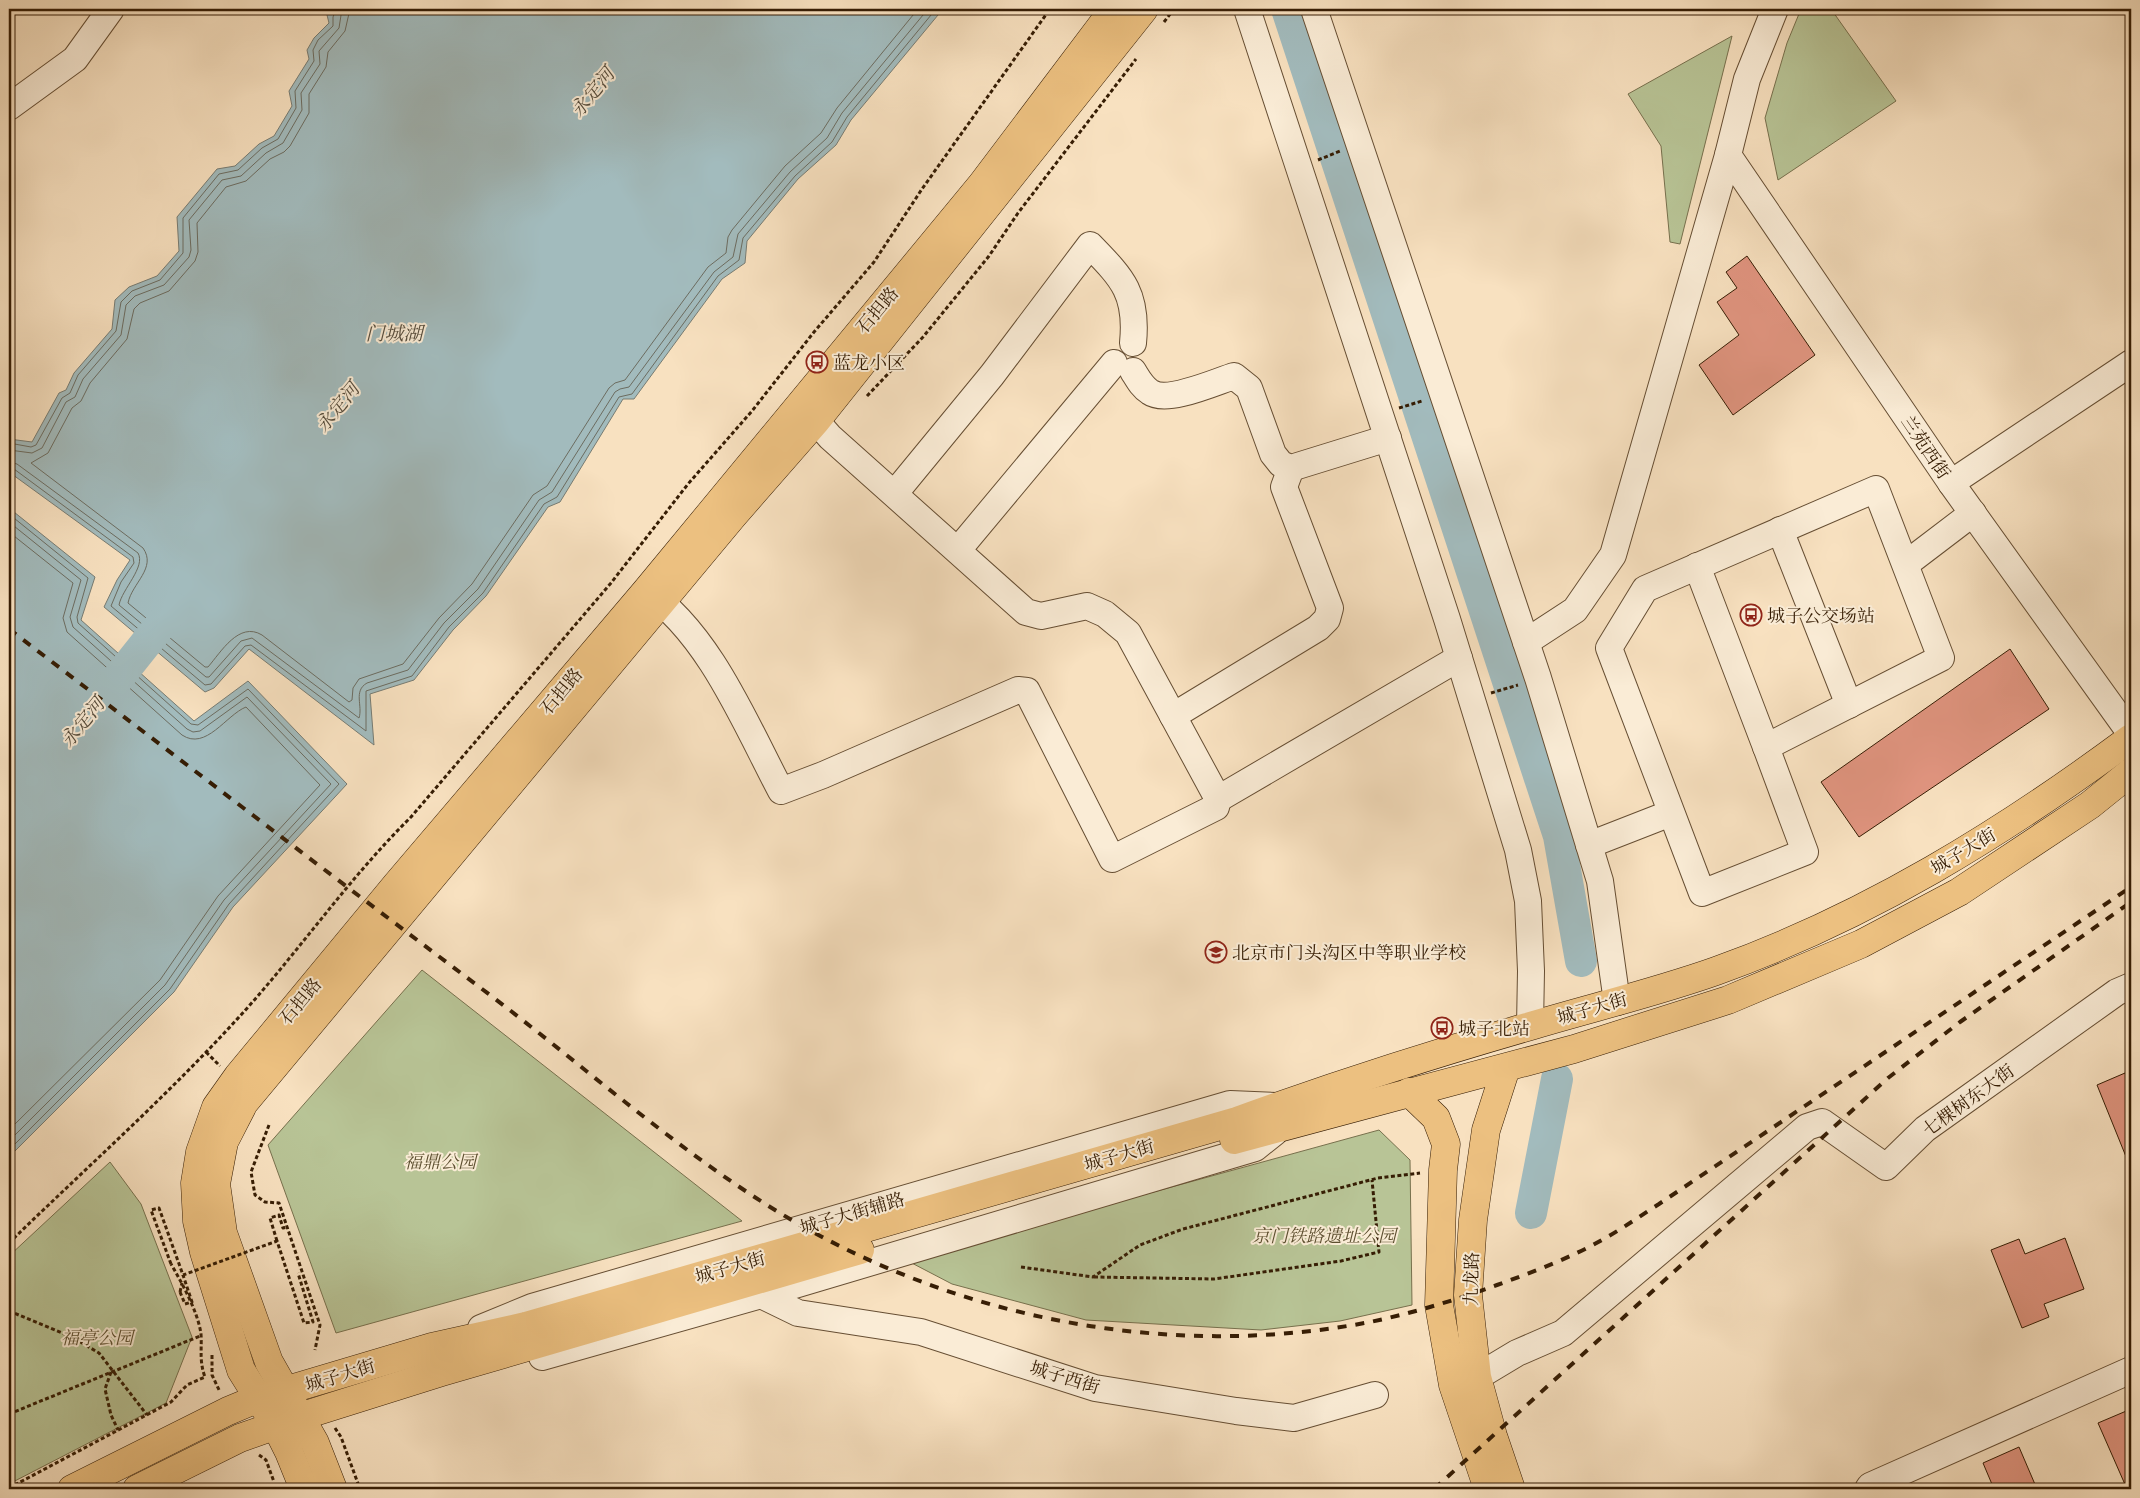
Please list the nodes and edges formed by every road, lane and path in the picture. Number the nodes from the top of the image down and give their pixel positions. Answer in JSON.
{"nodes":[{"id":1,"x":110,"y":9,"type":"edge"},
{"id":2,"x":1050,"y":9,"type":"edge"},
{"id":3,"x":1114,"y":9,"type":"edge"},
{"id":4,"x":1174,"y":9,"type":"edge"},
{"id":5,"x":1247,"y":9,"type":"edge"},
{"id":6,"x":1314,"y":9,"type":"edge"},
{"id":7,"x":1775,"y":9,"type":"edge"},
{"id":8,"x":1153,"y":17,"type":"edge"},
{"id":9,"x":1138,"y":56,"type":"dead end"},
{"id":10,"x":9,"y":107,"type":"edge"},
{"id":11,"x":1358,"y":144,"type":"junction"},
{"id":12,"x":1728,"y":155,"type":"junction"},
{"id":13,"x":1298,"y":167,"type":"junction"},
{"id":14,"x":2131,"y":363,"type":"edge"},
{"id":15,"x":1123,"y":367,"type":"junction"},
{"id":16,"x":1443,"y":395,"type":"junction"},
{"id":17,"x":861,"y":403,"type":"dead end"},
{"id":18,"x":1380,"y":414,"type":"junction"},
{"id":19,"x":816,"y":421,"type":"junction"},
{"id":20,"x":1388,"y":438,"type":"junction"},
{"id":21,"x":1291,"y":468,"type":"junction"},
{"id":22,"x":1951,"y":483,"type":"junction"},
{"id":23,"x":895,"y":493,"type":"junction"},
{"id":24,"x":1973,"y":513,"type":"junction"},
{"id":25,"x":1780,"y":530,"type":"junction"},
{"id":26,"x":958,"y":550,"type":"junction"},
{"id":27,"x":1906,"y":564,"type":"junction"},
{"id":28,"x":1697,"y":566,"type":"junction"},
{"id":29,"x":654,"y":596,"type":"junction"},
{"id":30,"x":1526,"y":642,"type":"junction"},
{"id":31,"x":1459,"y":658,"type":"junction"},
{"id":32,"x":1538,"y":678,"type":"junction"},
{"id":33,"x":1471,"y":700,"type":"junction"},
{"id":34,"x":1849,"y":705,"type":"junction"},
{"id":35,"x":1173,"y":716,"type":"junction"},
{"id":36,"x":2131,"y":734,"type":"edge"},
{"id":37,"x":2131,"y":738,"type":"edge"},
{"id":38,"x":1766,"y":747,"type":"junction"},
{"id":39,"x":2131,"y":772,"type":"edge"},
{"id":40,"x":1218,"y":799,"type":"junction"},
{"id":41,"x":1672,"y":812,"type":"junction"},
{"id":42,"x":1589,"y":845,"type":"junction"},
{"id":43,"x":2131,"y":986,"type":"edge"},
{"id":44,"x":1618,"y":1002,"type":"junction"},
{"id":45,"x":1530,"y":1026,"type":"junction"},
{"id":46,"x":206,"y":1052,"type":"junction"},
{"id":47,"x":1506,"y":1068,"type":"junction"},
{"id":48,"x":223,"y":1070,"type":"dead end"},
{"id":49,"x":1409,"y":1092,"type":"junction"},
{"id":50,"x":1280,"y":1116,"type":"junction"},
{"id":51,"x":269,"y":1125,"type":"dead end"},
{"id":52,"x":1443,"y":1170,"type":"junction"},
{"id":53,"x":1372,"y":1180,"type":"junction"},
{"id":54,"x":285,"y":1227,"type":"junction"},
{"id":55,"x":277,"y":1241,"type":"junction"},
{"id":56,"x":9,"y":1243,"type":"edge"},
{"id":57,"x":251,"y":1247,"type":"dead end"},
{"id":58,"x":254,"y":1256,"type":"dead end"},
{"id":59,"x":1021,"y":1267,"type":"dead end"},
{"id":60,"x":302,"y":1270,"type":"junction"},
{"id":61,"x":183,"y":1275,"type":"junction"},
{"id":62,"x":1094,"y":1277,"type":"junction"},
{"id":63,"x":182,"y":1282,"type":"junction"},
{"id":64,"x":762,"y":1295,"type":"junction"},
{"id":65,"x":9,"y":1311,"type":"edge"},
{"id":66,"x":200,"y":1336,"type":"junction"},
{"id":67,"x":315,"y":1350,"type":"dead end"},
{"id":68,"x":2131,"y":1370,"type":"edge"},
{"id":69,"x":112,"y":1371,"type":"junction"},
{"id":70,"x":442,"y":1372,"type":"junction"},
{"id":71,"x":1477,"y":1377,"type":"junction"},
{"id":72,"x":286,"y":1391,"type":"junction"},
{"id":73,"x":1375,"y":1395,"type":"dead end"},
{"id":74,"x":258,"y":1399,"type":"junction"},
{"id":75,"x":9,"y":1414,"type":"edge"},
{"id":76,"x":147,"y":1415,"type":"junction"},
{"id":77,"x":302,"y":1416,"type":"junction"},
{"id":78,"x":276,"y":1426,"type":"junction"},
{"id":79,"x":118,"y":1430,"type":"junction"},
{"id":80,"x":240,"y":1438,"type":"junction"},
{"id":81,"x":9,"y":1488,"type":"edge"},
{"id":82,"x":72,"y":1489,"type":"edge"},
{"id":83,"x":137,"y":1489,"type":"edge"},
{"id":84,"x":278,"y":1489,"type":"edge"},
{"id":85,"x":304,"y":1489,"type":"edge"},
{"id":86,"x":333,"y":1489,"type":"edge"},
{"id":87,"x":1488,"y":1489,"type":"edge"},
{"id":88,"x":1511,"y":1489,"type":"edge"},
{"id":89,"x":1868,"y":1489,"type":"edge"}],
"edges":[{"from":1,"to":10,"type":"street"},
{"from":2,"to":46,"type":"path"},
{"from":3,"to":29,"type":"main road","name":"石担路"},
{"from":4,"to":8,"type":"path"},
{"from":5,"to":13,"type":"street"},
{"from":6,"to":11,"type":"street"},
{"from":7,"to":12,"type":"street"},
{"from":8,"to":19,"type":"main road","name":"石担路"},
{"from":9,"to":17,"type":"path"},
{"from":11,"to":13,"type":"path"},
{"from":11,"to":16,"type":"street"},
{"from":12,"to":22,"type":"street","name":"兰苑西街"},
{"from":12,"to":30,"type":"street"},
{"from":13,"to":18,"type":"street"},
{"from":14,"to":22,"type":"street"},
{"from":15,"to":21,"type":"street"},
{"from":15,"to":23,"type":"street"},
{"from":15,"to":26,"type":"street"},
{"from":16,"to":18,"type":"path"},
{"from":16,"to":30,"type":"street"},
{"from":18,"to":20,"type":"street"},
{"from":19,"to":23,"type":"street"},
{"from":19,"to":29,"type":"main road","name":"石担路"},
{"from":20,"to":21,"type":"street"},
{"from":20,"to":31,"type":"street"},
{"from":21,"to":35,"type":"street"},
{"from":22,"to":24,"type":"street","name":"兰苑西街"},
{"from":23,"to":26,"type":"street"},
{"from":24,"to":27,"type":"street"},
{"from":24,"to":36,"type":"street","name":"兰苑西街"},
{"from":25,"to":27,"type":"street"},
{"from":25,"to":28,"type":"street"},
{"from":25,"to":34,"type":"street"},
{"from":26,"to":35,"type":"street"},
{"from":27,"to":34,"type":"street"},
{"from":28,"to":38,"type":"street"},
{"from":28,"to":41,"type":"street"},
{"from":29,"to":40,"type":"street"},
{"from":29,"to":72,"type":"main road","name":"石担路"},
{"from":29,"to":74,"type":"main road","name":"石担路"},
{"from":30,"to":32,"type":"street"},
{"from":31,"to":33,"type":"street"},
{"from":31,"to":40,"type":"street"},
{"from":32,"to":33,"type":"path"},
{"from":32,"to":42,"type":"street"},
{"from":33,"to":45,"type":"street"},
{"from":34,"to":38,"type":"street"},
{"from":35,"to":40,"type":"street"},
{"from":37,"to":44,"type":"main road","name":"城子大街"},
{"from":38,"to":41,"type":"street"},
{"from":39,"to":47,"type":"main road","name":"城子大街"},
{"from":41,"to":42,"type":"street"},
{"from":42,"to":44,"type":"street"},
{"from":43,"to":71,"type":"street","name":"七棵树东大街"},
{"from":44,"to":45,"type":"main road","name":"城子大街"},
{"from":45,"to":50,"type":"main road","name":"城子大街"},
{"from":46,"to":48,"type":"path"},
{"from":46,"to":56,"type":"path"},
{"from":47,"to":49,"type":"main road","name":"城子大街"},
{"from":47,"to":71,"type":"main road","name":"九龙路"},
{"from":49,"to":50,"type":"main road","name":"城子大街"},
{"from":49,"to":52,"type":"main road","name":"九龙路"},
{"from":50,"to":64,"type":"street"},
{"from":50,"to":70,"type":"main road","name":"城子大街"},
{"from":50,"to":72,"type":"main road","name":"城子大街"},
{"from":51,"to":54,"type":"path"},
{"from":52,"to":53,"type":"path"},
{"from":52,"to":87,"type":"main road","name":"九龙路"},
{"from":53,"to":62,"type":"path"},
{"from":53,"to":62,"type":"path"},
{"from":54,"to":55,"type":"path"},
{"from":54,"to":60,"type":"path"},
{"from":55,"to":60,"type":"path","bridge":true},
{"from":55,"to":61,"type":"path","bridge":true},
{"from":57,"to":58,"type":"path"},
{"from":59,"to":62,"type":"path"},
{"from":60,"to":67,"type":"path"},
{"from":61,"to":63,"type":"path","bridge":true},
{"from":61,"to":63,"type":"path","bridge":true},
{"from":63,"to":66,"type":"path"},
{"from":64,"to":70,"type":"street"},
{"from":64,"to":73,"type":"street","name":"城子西街"},
{"from":65,"to":69,"type":"path"},
{"from":66,"to":69,"type":"path"},
{"from":66,"to":76,"type":"path"},
{"from":68,"to":89,"type":"street"},
{"from":69,"to":75,"type":"path"},
{"from":69,"to":76,"type":"path"},
{"from":69,"to":79,"type":"path"},
{"from":70,"to":77,"type":"main road","name":"城子大街"},
{"from":71,"to":88,"type":"main road","name":"九龙路"},
{"from":72,"to":74,"type":"main road","name":"城子大街"},
{"from":72,"to":77,"type":"main road","name":"石担路"},
{"from":74,"to":78,"type":"main road","name":"石担路"},
{"from":74,"to":82,"type":"main road","name":"城子大街"},
{"from":76,"to":79,"type":"path"},
{"from":77,"to":78,"type":"main road","name":"城子大街"},
{"from":77,"to":86,"type":"main road","name":"石担路"},
{"from":78,"to":80,"type":"main road","name":"城子大街"},
{"from":78,"to":85,"type":"main road","name":"石担路"},
{"from":79,"to":81,"type":"path"},
{"from":80,"to":83,"type":"main road","name":"城子大街"},
{"from":80,"to":84,"type":"path"}]}
